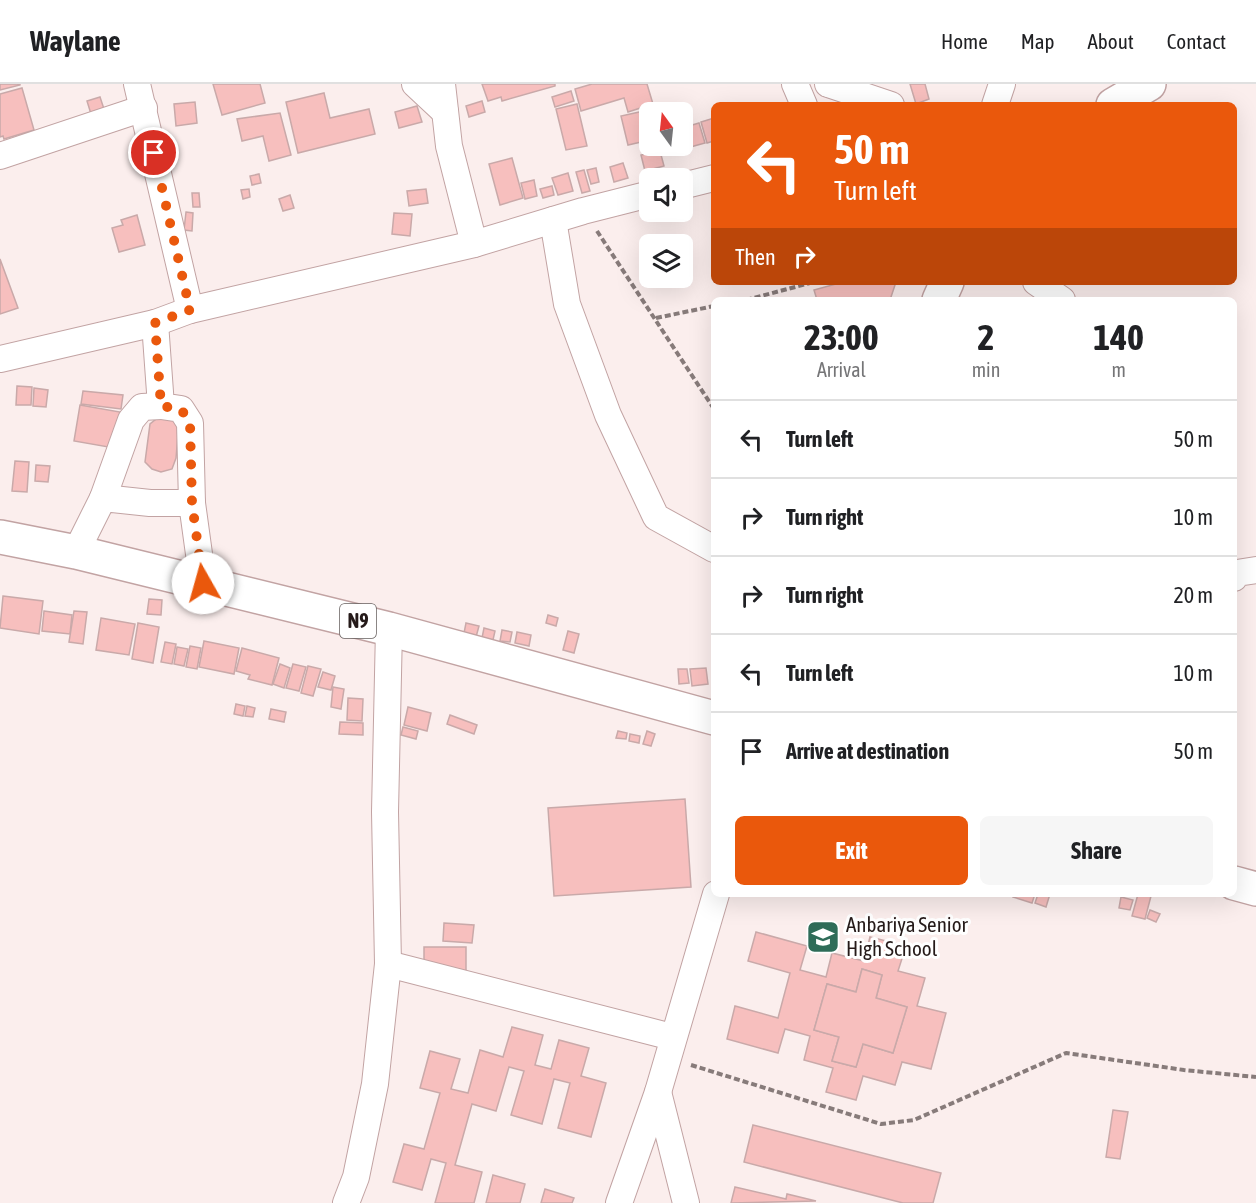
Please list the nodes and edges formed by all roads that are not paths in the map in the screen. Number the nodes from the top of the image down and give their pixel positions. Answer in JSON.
{"nodes":[{"id":1,"x":415,"y":84,"type":"edge"},
{"id":2,"x":442,"y":84,"type":"edge"},
{"id":3,"x":795,"y":84,"type":"edge"},
{"id":4,"x":828,"y":84,"type":"edge"},
{"id":5,"x":1002,"y":84,"type":"edge"},
{"id":6,"x":1149,"y":84,"type":"edge"},
{"id":7,"x":140,"y":96,"type":"edge"},
{"id":8,"x":803,"y":102,"type":"edge"},
{"id":9,"x":882,"y":102,"type":"edge"},
{"id":10,"x":996,"y":102,"type":"edge"},
{"id":11,"x":1118,"y":102,"type":"edge"},
{"id":12,"x":445,"y":112,"type":"junction"},
{"id":13,"x":0,"y":156,"type":"edge"},
{"id":14,"x":711,"y":179,"type":"edge"},
{"id":15,"x":693,"y":183,"type":"edge"},
{"id":16,"x":639,"y":197,"type":"edge"},
{"id":17,"x":553,"y":220,"type":"junction"},
{"id":18,"x":474,"y":244,"type":"junction"},
{"id":19,"x":1040,"y":285,"type":"edge"},
{"id":20,"x":1058,"y":297,"type":"edge"},
{"id":21,"x":190,"y":310,"type":"junction"},
{"id":22,"x":155,"y":323,"type":"junction"},
{"id":23,"x":0,"y":359,"type":"edge"},
{"id":24,"x":161,"y":406,"type":"junction"},
{"id":25,"x":104,"y":498,"type":"junction"},
{"id":26,"x":192,"y":503,"type":"junction"},
{"id":27,"x":0,"y":537,"type":"edge"},
{"id":28,"x":711,"y":547,"type":"edge"},
{"id":29,"x":76,"y":552,"type":"junction"},
{"id":30,"x":1256,"y":570,"type":"edge"},
{"id":31,"x":1237,"y":573,"type":"edge"},
{"id":32,"x":203,"y":583,"type":"junction"},
{"id":33,"x":389,"y":629,"type":"junction"},
{"id":34,"x":711,"y":717,"type":"edge"},
{"id":35,"x":1237,"y":884,"type":"edge"},
{"id":36,"x":1256,"y":889,"type":"edge"},
{"id":37,"x":715,"y":897,"type":"edge"},
{"id":38,"x":388,"y":964,"type":"junction"},
{"id":39,"x":670,"y":1048,"type":"junction"},
{"id":40,"x":658,"y":1092,"type":"junction"},
{"id":41,"x":346,"y":1203,"type":"edge"},
{"id":42,"x":619,"y":1203,"type":"edge"},
{"id":43,"x":686,"y":1203,"type":"edge"}],
"edges":[{"from":1,"to":12,"type":"street"},
{"from":2,"to":12,"type":"street"},
{"from":3,"to":8,"type":"street"},
{"from":4,"to":9,"type":"street"},
{"from":5,"to":10,"type":"street"},
{"from":6,"to":11,"type":"main road"},
{"from":7,"to":13,"type":"street"},
{"from":7,"to":21,"type":"street"},
{"from":12,"to":18,"type":"street"},
{"from":14,"to":15,"type":"street"},
{"from":16,"to":17,"type":"street"},
{"from":17,"to":18,"type":"street"},
{"from":17,"to":28,"type":"street"},
{"from":18,"to":21,"type":"street"},
{"from":19,"to":20,"type":"street"},
{"from":21,"to":22,"type":"street"},
{"from":22,"to":23,"type":"street"},
{"from":22,"to":24,"type":"street"},
{"from":24,"to":25,"type":"street"},
{"from":24,"to":26,"type":"street"},
{"from":25,"to":26,"type":"street"},
{"from":25,"to":29,"type":"street"},
{"from":26,"to":32,"type":"street"},
{"from":27,"to":29,"type":"main road","number":"N9"},
{"from":29,"to":32,"type":"main road","number":"N9"},
{"from":30,"to":31,"type":"street"},
{"from":32,"to":33,"type":"main road","number":"N9"},
{"from":33,"to":34,"type":"main road","number":"N9"},
{"from":33,"to":38,"type":"street"},
{"from":35,"to":36,"type":"main road"},
{"from":37,"to":39,"type":"street"},
{"from":38,"to":39,"type":"street"},
{"from":38,"to":41,"type":"street"},
{"from":39,"to":40,"type":"street"},
{"from":40,"to":42,"type":"street"},
{"from":40,"to":43,"type":"street"}]}
